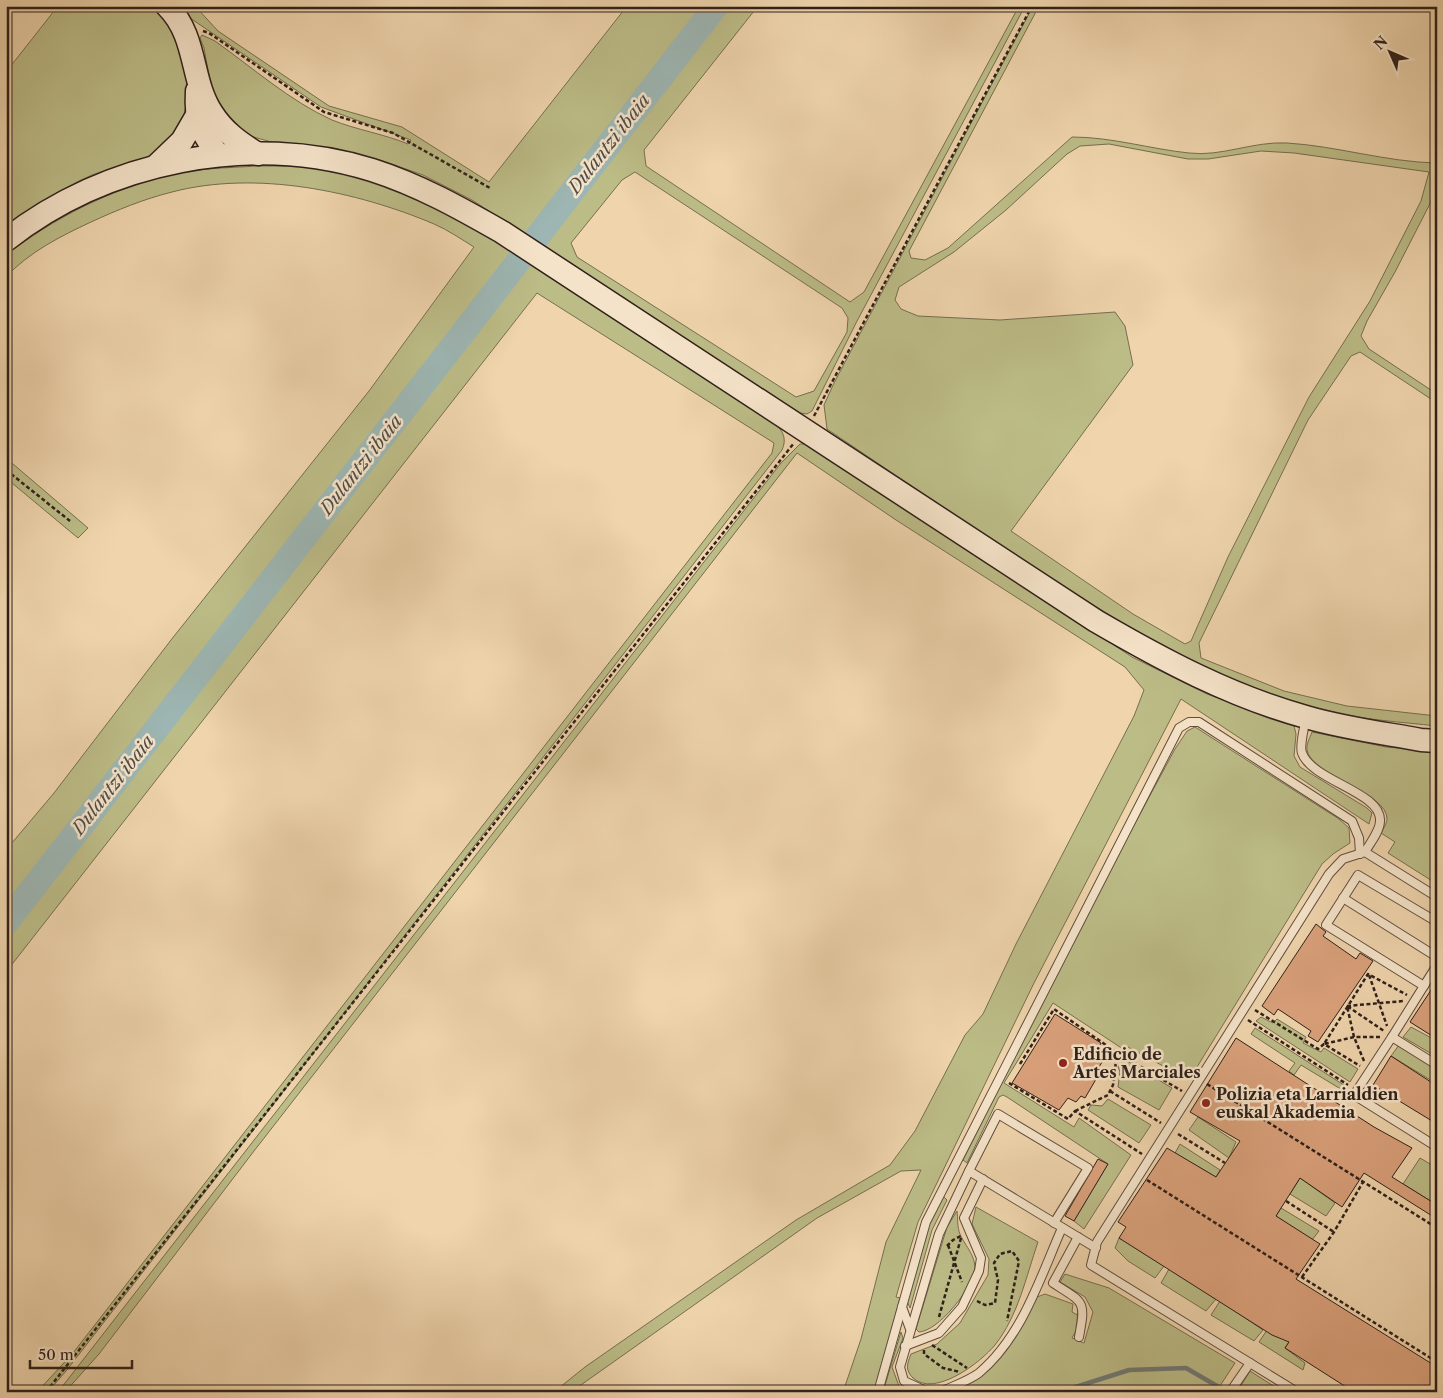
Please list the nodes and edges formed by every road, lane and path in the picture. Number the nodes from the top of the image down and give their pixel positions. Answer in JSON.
{"nodes":[{"id":1,"x":1032,"y":6,"type":"edge"},
{"id":2,"x":174,"y":15,"type":"edge"},
{"id":3,"x":198,"y":78,"type":"junction"},
{"id":4,"x":196,"y":117,"type":"junction"},
{"id":5,"x":258,"y":154,"type":"junction"},
{"id":6,"x":218,"y":155,"type":"junction"},
{"id":7,"x":154,"y":167,"type":"junction"},
{"id":8,"x":490,"y":188,"type":"dead end"},
{"id":9,"x":6,"y":240,"type":"edge"},
{"id":10,"x":805,"y":430,"type":"junction"},
{"id":11,"x":6,"y":470,"type":"edge"},
{"id":12,"x":70,"y":521,"type":"dead end"},
{"id":13,"x":1306,"y":717,"type":"junction"},
{"id":14,"x":1437,"y":741,"type":"edge"},
{"id":15,"x":1363,"y":853,"type":"junction"},
{"id":16,"x":1437,"y":897,"type":"edge"},
{"id":17,"x":1343,"y":898,"type":"junction"},
{"id":18,"x":1437,"y":922,"type":"edge"},
{"id":19,"x":1437,"y":957,"type":"edge"},
{"id":20,"x":1437,"y":966,"type":"edge"},
{"id":21,"x":1368,"y":974,"type":"junction"},
{"id":22,"x":1424,"y":986,"type":"junction"},
{"id":23,"x":1415,"y":1000,"type":"junction"},
{"id":24,"x":1378,"y":1002,"type":"junction"},
{"id":25,"x":1247,"y":1005,"type":"junction"},
{"id":26,"x":1347,"y":1006,"type":"junction"},
{"id":27,"x":1240,"y":1015,"type":"junction"},
{"id":28,"x":1354,"y":1037,"type":"junction"},
{"id":29,"x":1392,"y":1037,"type":"junction"},
{"id":30,"x":1324,"y":1044,"type":"junction"},
{"id":31,"x":1117,"y":1052,"type":"junction"},
{"id":32,"x":1437,"y":1065,"type":"edge"},
{"id":33,"x":1019,"y":1067,"type":"dead end"},
{"id":34,"x":1369,"y":1072,"type":"junction"},
{"id":35,"x":1014,"y":1075,"type":"dead end"},
{"id":36,"x":1200,"y":1079,"type":"junction"},
{"id":37,"x":1356,"y":1090,"type":"junction"},
{"id":38,"x":1190,"y":1096,"type":"junction"},
{"id":39,"x":1075,"y":1111,"type":"junction"},
{"id":40,"x":1437,"y":1147,"type":"edge"},
{"id":41,"x":1150,"y":1159,"type":"junction"},
{"id":42,"x":969,"y":1171,"type":"junction"},
{"id":43,"x":951,"y":1173,"type":"junction"},
{"id":44,"x":1140,"y":1175,"type":"junction"},
{"id":45,"x":965,"y":1179,"type":"junction"},
{"id":46,"x":983,"y":1180,"type":"junction"},
{"id":47,"x":1363,"y":1182,"type":"junction"},
{"id":48,"x":1286,"y":1201,"type":"dead end"},
{"id":49,"x":1054,"y":1223,"type":"junction"},
{"id":50,"x":1062,"y":1228,"type":"junction"},
{"id":51,"x":1437,"y":1228,"type":"edge"},
{"id":52,"x":1334,"y":1232,"type":"junction"},
{"id":53,"x":969,"y":1233,"type":"junction"},
{"id":54,"x":1078,"y":1237,"type":"junction"},
{"id":55,"x":948,"y":1245,"type":"junction"},
{"id":56,"x":1096,"y":1248,"type":"junction"},
{"id":57,"x":945,"y":1250,"type":"dead end"},
{"id":58,"x":1302,"y":1277,"type":"junction"},
{"id":59,"x":962,"y":1289,"type":"dead end"},
{"id":60,"x":976,"y":1300,"type":"dead end"},
{"id":61,"x":902,"y":1307,"type":"junction"},
{"id":62,"x":1006,"y":1325,"type":"dead end"},
{"id":63,"x":910,"y":1330,"type":"junction"},
{"id":64,"x":1078,"y":1337,"type":"dead end"},
{"id":65,"x":924,"y":1345,"type":"dead end"},
{"id":66,"x":906,"y":1346,"type":"junction"},
{"id":67,"x":1437,"y":1362,"type":"edge"},
{"id":68,"x":1250,"y":1363,"type":"junction"},
{"id":69,"x":977,"y":1374,"type":"junction"},
{"id":70,"x":46,"y":1392,"type":"edge"},
{"id":71,"x":878,"y":1392,"type":"edge"},
{"id":72,"x":928,"y":1392,"type":"edge"},
{"id":73,"x":941,"y":1392,"type":"edge"},
{"id":74,"x":1230,"y":1392,"type":"edge"},
{"id":75,"x":1298,"y":1392,"type":"edge"}],
"edges":[{"from":1,"to":10,"type":"path"},
{"from":2,"to":3,"type":"main road"},
{"from":2,"to":8,"type":"path"},
{"from":3,"to":4,"type":"main road"},
{"from":3,"to":5,"type":"main road"},
{"from":4,"to":6,"type":"main road"},
{"from":4,"to":7,"type":"main road"},
{"from":5,"to":6,"type":"main road"},
{"from":5,"to":10,"type":"main road"},
{"from":6,"to":7,"type":"main road"},
{"from":7,"to":9,"type":"main road"},
{"from":10,"to":13,"type":"main road"},
{"from":10,"to":70,"type":"path"},
{"from":11,"to":12,"type":"path"},
{"from":13,"to":14,"type":"main road"},
{"from":13,"to":15,"type":"lane"},
{"from":15,"to":16,"type":"lane"},
{"from":15,"to":25,"type":"lane"},
{"from":15,"to":43,"type":"lane"},
{"from":17,"to":18,"type":"lane"},
{"from":17,"to":19,"type":"lane"},
{"from":17,"to":22,"type":"lane"},
{"from":20,"to":22,"type":"lane"},
{"from":21,"to":23,"type":"path"},
{"from":21,"to":24,"type":"path"},
{"from":21,"to":26,"type":"path"},
{"from":22,"to":23,"type":"lane"},
{"from":23,"to":24,"type":"path"},
{"from":23,"to":29,"type":"lane"},
{"from":24,"to":26,"type":"path"},
{"from":24,"to":29,"type":"path"},
{"from":25,"to":27,"type":"lane"},
{"from":25,"to":30,"type":"path"},
{"from":26,"to":28,"type":"path"},
{"from":26,"to":29,"type":"path"},
{"from":26,"to":30,"type":"path"},
{"from":27,"to":36,"type":"lane"},
{"from":27,"to":37,"type":"path"},
{"from":28,"to":29,"type":"path"},
{"from":28,"to":30,"type":"path"},
{"from":28,"to":34,"type":"path"},
{"from":29,"to":32,"type":"lane"},
{"from":29,"to":34,"type":"lane"},
{"from":30,"to":34,"type":"path"},
{"from":31,"to":33,"type":"path"},
{"from":31,"to":38,"type":"path"},
{"from":31,"to":39,"type":"path"},
{"from":34,"to":37,"type":"lane"},
{"from":35,"to":39,"type":"path"},
{"from":36,"to":38,"type":"lane"},
{"from":36,"to":47,"type":"path"},
{"from":37,"to":40,"type":"lane"},
{"from":38,"to":41,"type":"lane"},
{"from":39,"to":41,"type":"path"},
{"from":41,"to":44,"type":"lane"},
{"from":42,"to":45,"type":"lane"},
{"from":42,"to":46,"type":"lane"},
{"from":42,"to":49,"type":"lane"},
{"from":43,"to":45,"type":"lane"},
{"from":43,"to":61,"type":"lane"},
{"from":44,"to":56,"type":"lane"},
{"from":44,"to":58,"type":"path"},
{"from":45,"to":63,"type":"lane"},
{"from":46,"to":49,"type":"lane"},
{"from":46,"to":53,"type":"lane"},
{"from":47,"to":51,"type":"path"},
{"from":47,"to":52,"type":"path"},
{"from":48,"to":52,"type":"path"},
{"from":49,"to":50,"type":"lane"},
{"from":50,"to":54,"type":"lane"},
{"from":50,"to":69,"type":"lane"},
{"from":52,"to":58,"type":"path"},
{"from":53,"to":55,"type":"path"},
{"from":53,"to":66,"type":"lane"},
{"from":54,"to":56,"type":"lane"},
{"from":54,"to":64,"type":"lane"},
{"from":55,"to":57,"type":"path"},
{"from":55,"to":59,"type":"path"},
{"from":56,"to":68,"type":"lane"},
{"from":58,"to":67,"type":"path"},
{"from":60,"to":62,"type":"path"},
{"from":61,"to":63,"type":"lane"},
{"from":61,"to":71,"type":"lane"},
{"from":63,"to":66,"type":"lane"},
{"from":65,"to":69,"type":"path"},
{"from":66,"to":72,"type":"lane"},
{"from":68,"to":74,"type":"lane"},
{"from":68,"to":75,"type":"lane"},
{"from":69,"to":73,"type":"lane"}]}
